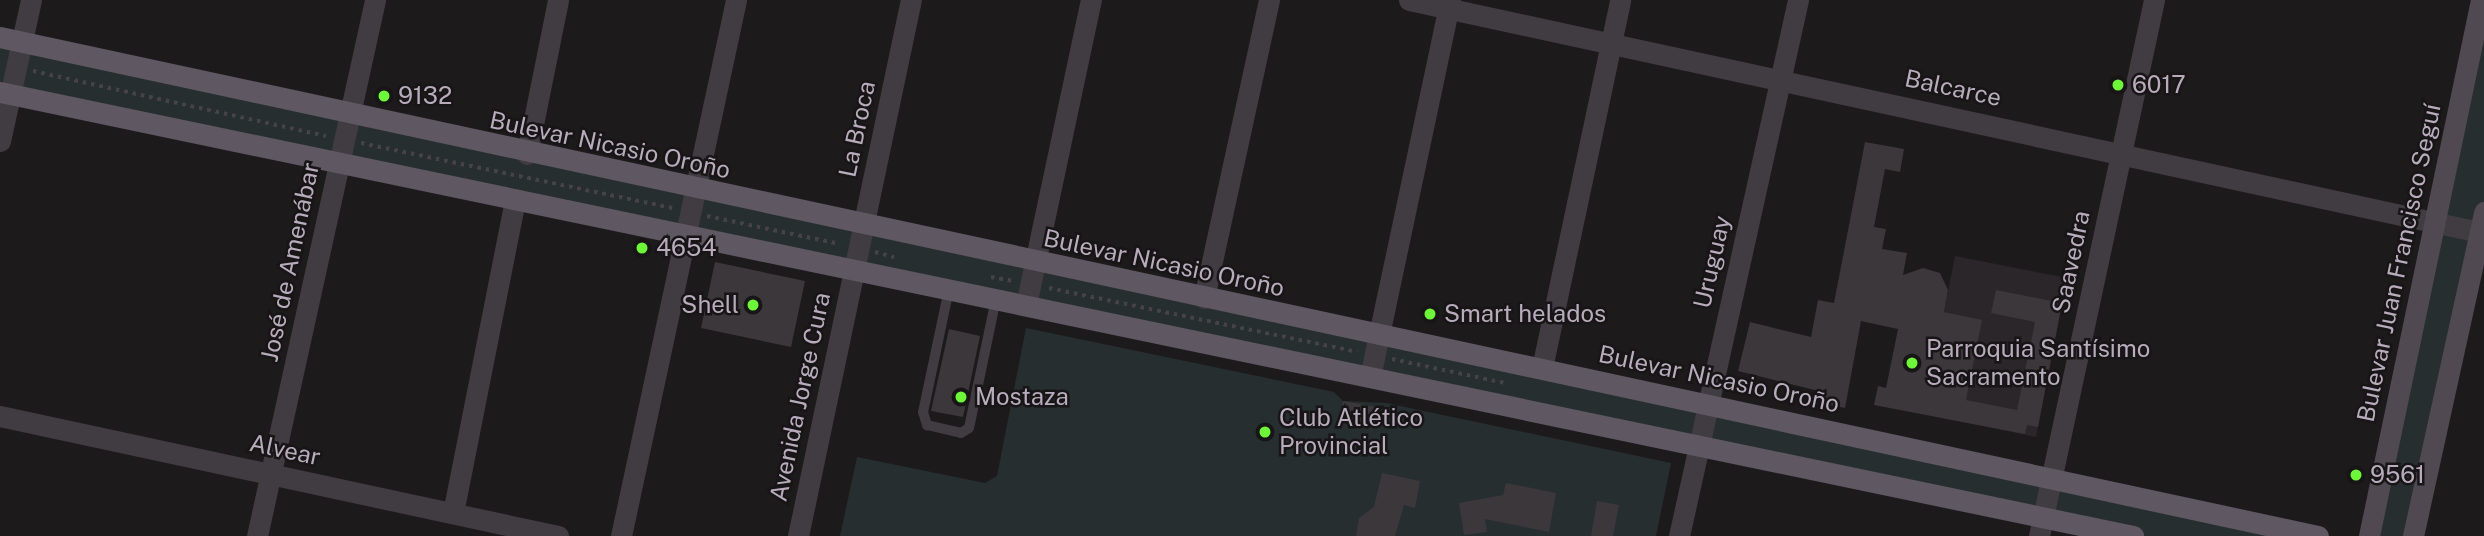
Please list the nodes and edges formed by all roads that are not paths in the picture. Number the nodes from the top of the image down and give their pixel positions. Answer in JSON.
{"nodes":[{"id":1,"x":31,"y":0,"type":"edge"},
{"id":2,"x":375,"y":0,"type":"edge"},
{"id":3,"x":558,"y":0,"type":"edge"},
{"id":4,"x":736,"y":0,"type":"edge"},
{"id":5,"x":911,"y":0,"type":"edge"},
{"id":6,"x":1091,"y":0,"type":"edge"},
{"id":7,"x":1269,"y":0,"type":"edge"},
{"id":8,"x":1409,"y":0,"type":"edge"},
{"id":9,"x":1620,"y":0,"type":"edge"},
{"id":10,"x":1798,"y":0,"type":"edge"},
{"id":11,"x":2154,"y":0,"type":"edge"},
{"id":12,"x":2481,"y":0,"type":"edge"},
{"id":13,"x":1449,"y":4,"type":"edge"},
{"id":14,"x":0,"y":37,"type":"edge"},
{"id":15,"x":22,"y":42,"type":"junction"},
{"id":16,"x":1611,"y":43,"type":"junction"},
{"id":17,"x":1780,"y":79,"type":"junction"},
{"id":18,"x":5,"y":93,"type":"edge"},
{"id":19,"x":349,"y":116,"type":"junction"},
{"id":20,"x":0,"y":141,"type":"edge"},
{"id":21,"x":2122,"y":151,"type":"junction"},
{"id":22,"x":527,"y":154,"type":"junction"},
{"id":23,"x":339,"y":163,"type":"junction"},
{"id":24,"x":696,"y":190,"type":"junction"},
{"id":25,"x":515,"y":199,"type":"junction"},
{"id":26,"x":2435,"y":222,"type":"junction"},
{"id":27,"x":2483,"y":226,"type":"edge"},
{"id":28,"x":863,"y":227,"type":"junction"},
{"id":29,"x":687,"y":235,"type":"junction"},
{"id":30,"x":1035,"y":262,"type":"junction"},
{"id":31,"x":854,"y":270,"type":"junction"},
{"id":32,"x":949,"y":289,"type":"junction"},
{"id":33,"x":1204,"y":298,"type":"junction"},
{"id":34,"x":996,"y":299,"type":"junction"},
{"id":35,"x":1026,"y":305,"type":"junction"},
{"id":36,"x":1379,"y":334,"type":"junction"},
{"id":37,"x":1542,"y":368,"type":"junction"},
{"id":38,"x":1370,"y":377,"type":"junction"},
{"id":39,"x":1707,"y":402,"type":"junction"},
{"id":40,"x":0,"y":416,"type":"edge"},
{"id":41,"x":1698,"y":445,"type":"junction"},
{"id":42,"x":270,"y":474,"type":"junction"},
{"id":43,"x":2051,"y":479,"type":"junction"},
{"id":44,"x":453,"y":513,"type":"junction"},
{"id":45,"x":2041,"y":526,"type":"edge"},
{"id":46,"x":257,"y":536,"type":"edge"},
{"id":47,"x":558,"y":536,"type":"edge"},
{"id":48,"x":621,"y":536,"type":"edge"},
{"id":49,"x":798,"y":536,"type":"edge"},
{"id":50,"x":1679,"y":536,"type":"edge"},
{"id":51,"x":2133,"y":536,"type":"edge"},
{"id":52,"x":2318,"y":536,"type":"edge"},
{"id":53,"x":2369,"y":536,"type":"edge"},
{"id":54,"x":2413,"y":536,"type":"edge"}],
"edges":[{"from":1,"to":15,"type":"street"},
{"from":2,"to":19,"type":"street","name":"José de Amenábar"},
{"from":3,"to":22,"type":"street"},
{"from":4,"to":24,"type":"street"},
{"from":5,"to":28,"type":"street","name":"La Broca"},
{"from":6,"to":30,"type":"street"},
{"from":7,"to":33,"type":"street"},
{"from":8,"to":13,"type":"street","name":"Balcarce"},
{"from":9,"to":16,"type":"street"},
{"from":10,"to":17,"type":"street","name":"Uruguay"},
{"from":11,"to":21,"type":"street","name":"Saavedra"},
{"from":12,"to":26,"type":"main road","name":"Bulevar Juan Francisco Seguí"},
{"from":13,"to":16,"type":"street","name":"Balcarce"},
{"from":13,"to":36,"type":"street"},
{"from":14,"to":15,"type":"main road","name":"Bulevar Nicasio Oroño"},
{"from":15,"to":18,"type":"street"},
{"from":15,"to":19,"type":"main road","name":"Bulevar Nicasio Oroño"},
{"from":16,"to":17,"type":"street","name":"Balcarce"},
{"from":16,"to":37,"type":"street"},
{"from":17,"to":21,"type":"street","name":"Balcarce"},
{"from":17,"to":39,"type":"street","name":"Uruguay"},
{"from":18,"to":20,"type":"street"},
{"from":18,"to":23,"type":"main road"},
{"from":19,"to":22,"type":"main road","name":"Bulevar Nicasio Oroño"},
{"from":19,"to":23,"type":"street","name":"José de Amenábar"},
{"from":21,"to":26,"type":"street","name":"Balcarce"},
{"from":21,"to":43,"type":"street","name":"Saavedra"},
{"from":22,"to":24,"type":"main road","name":"Bulevar Nicasio Oroño"},
{"from":23,"to":25,"type":"main road"},
{"from":23,"to":42,"type":"street","name":"José de Amenábar"},
{"from":24,"to":28,"type":"main road","name":"Bulevar Nicasio Oroño"},
{"from":24,"to":29,"type":"street"},
{"from":25,"to":29,"type":"main road"},
{"from":25,"to":44,"type":"street"},
{"from":26,"to":27,"type":"street","name":"Balcarce"},
{"from":26,"to":53,"type":"main road","name":"Bulevar Juan Francisco Seguí"},
{"from":27,"to":54,"type":"main road"},
{"from":28,"to":30,"type":"main road","name":"Bulevar Nicasio Oroño"},
{"from":28,"to":31,"type":"street","name":"La Broca"},
{"from":29,"to":31,"type":"main road"},
{"from":29,"to":48,"type":"street"},
{"from":30,"to":33,"type":"main road","name":"Bulevar Nicasio Oroño"},
{"from":30,"to":35,"type":"street"},
{"from":31,"to":32,"type":"main road"},
{"from":31,"to":49,"type":"street","name":"Avenida Jorge Cura"},
{"from":32,"to":34,"type":"main road"},
{"from":32,"to":34,"type":"lane"},
{"from":33,"to":36,"type":"main road","name":"Bulevar Nicasio Oroño"},
{"from":34,"to":35,"type":"main road"},
{"from":35,"to":38,"type":"main road"},
{"from":36,"to":37,"type":"main road","name":"Bulevar Nicasio Oroño"},
{"from":36,"to":38,"type":"street"},
{"from":37,"to":39,"type":"main road","name":"Bulevar Nicasio Oroño"},
{"from":38,"to":41,"type":"main road"},
{"from":39,"to":41,"type":"street","name":"Uruguay"},
{"from":39,"to":43,"type":"main road","name":"Bulevar Nicasio Oroño"},
{"from":40,"to":42,"type":"street","name":"Alvear"},
{"from":41,"to":45,"type":"main road"},
{"from":41,"to":50,"type":"street","name":"Uruguay"},
{"from":42,"to":44,"type":"street","name":"Alvear"},
{"from":42,"to":46,"type":"street","name":"José de Amenábar"},
{"from":43,"to":45,"type":"street","name":"Saavedra"},
{"from":43,"to":52,"type":"main road","name":"Bulevar Nicasio Oroño"},
{"from":44,"to":47,"type":"street","name":"Alvear"},
{"from":45,"to":51,"type":"main road"}]}
